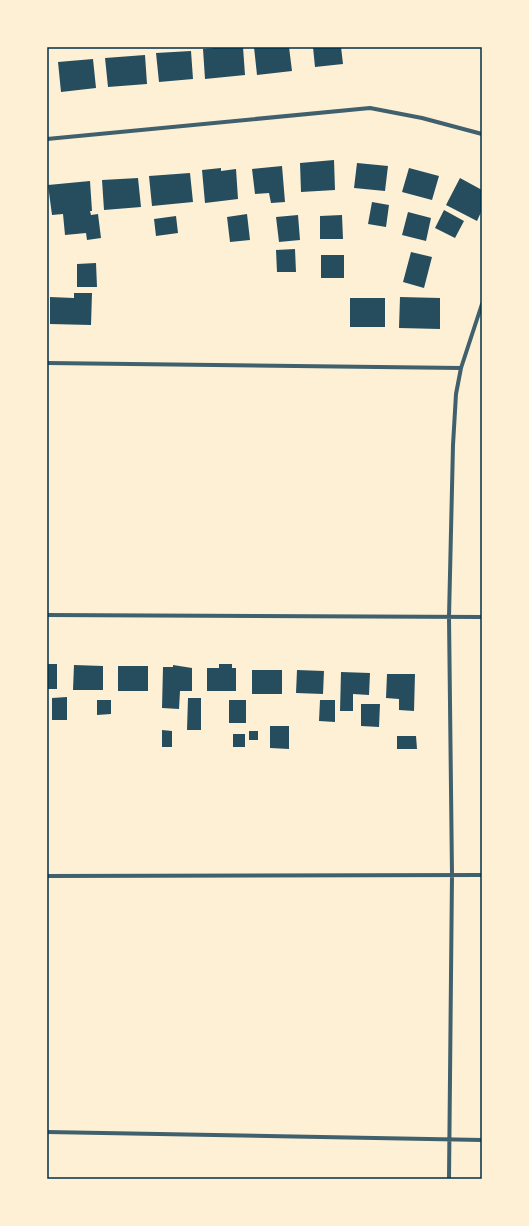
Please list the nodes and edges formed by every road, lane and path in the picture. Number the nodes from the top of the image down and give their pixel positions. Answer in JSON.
{"nodes":[{"id":1,"x":482,"y":134,"type":"edge"},
{"id":2,"x":47,"y":139,"type":"edge"},
{"id":3,"x":482,"y":304,"type":"edge"},
{"id":4,"x":47,"y":363,"type":"edge"},
{"id":5,"x":461,"y":368,"type":"junction"},
{"id":6,"x":47,"y":615,"type":"edge"},
{"id":7,"x":449,"y":617,"type":"junction"},
{"id":8,"x":482,"y":617,"type":"edge"},
{"id":9,"x":452,"y":875,"type":"junction"},
{"id":10,"x":482,"y":875,"type":"edge"},
{"id":11,"x":47,"y":876,"type":"edge"},
{"id":12,"x":47,"y":1132,"type":"edge"},
{"id":13,"x":449,"y":1140,"type":"junction"},
{"id":14,"x":482,"y":1140,"type":"edge"},
{"id":15,"x":449,"y":1179,"type":"edge"}],
"edges":[{"from":1,"to":2,"type":"street"},
{"from":3,"to":5,"type":"street"},
{"from":4,"to":5,"type":"street"},
{"from":5,"to":7,"type":"street"},
{"from":6,"to":7,"type":"street"},
{"from":7,"to":8,"type":"street"},
{"from":7,"to":9,"type":"street"},
{"from":9,"to":10,"type":"street"},
{"from":9,"to":11,"type":"street"},
{"from":9,"to":13,"type":"street"},
{"from":12,"to":13,"type":"street"},
{"from":13,"to":14,"type":"street"},
{"from":13,"to":15,"type":"street"}]}
